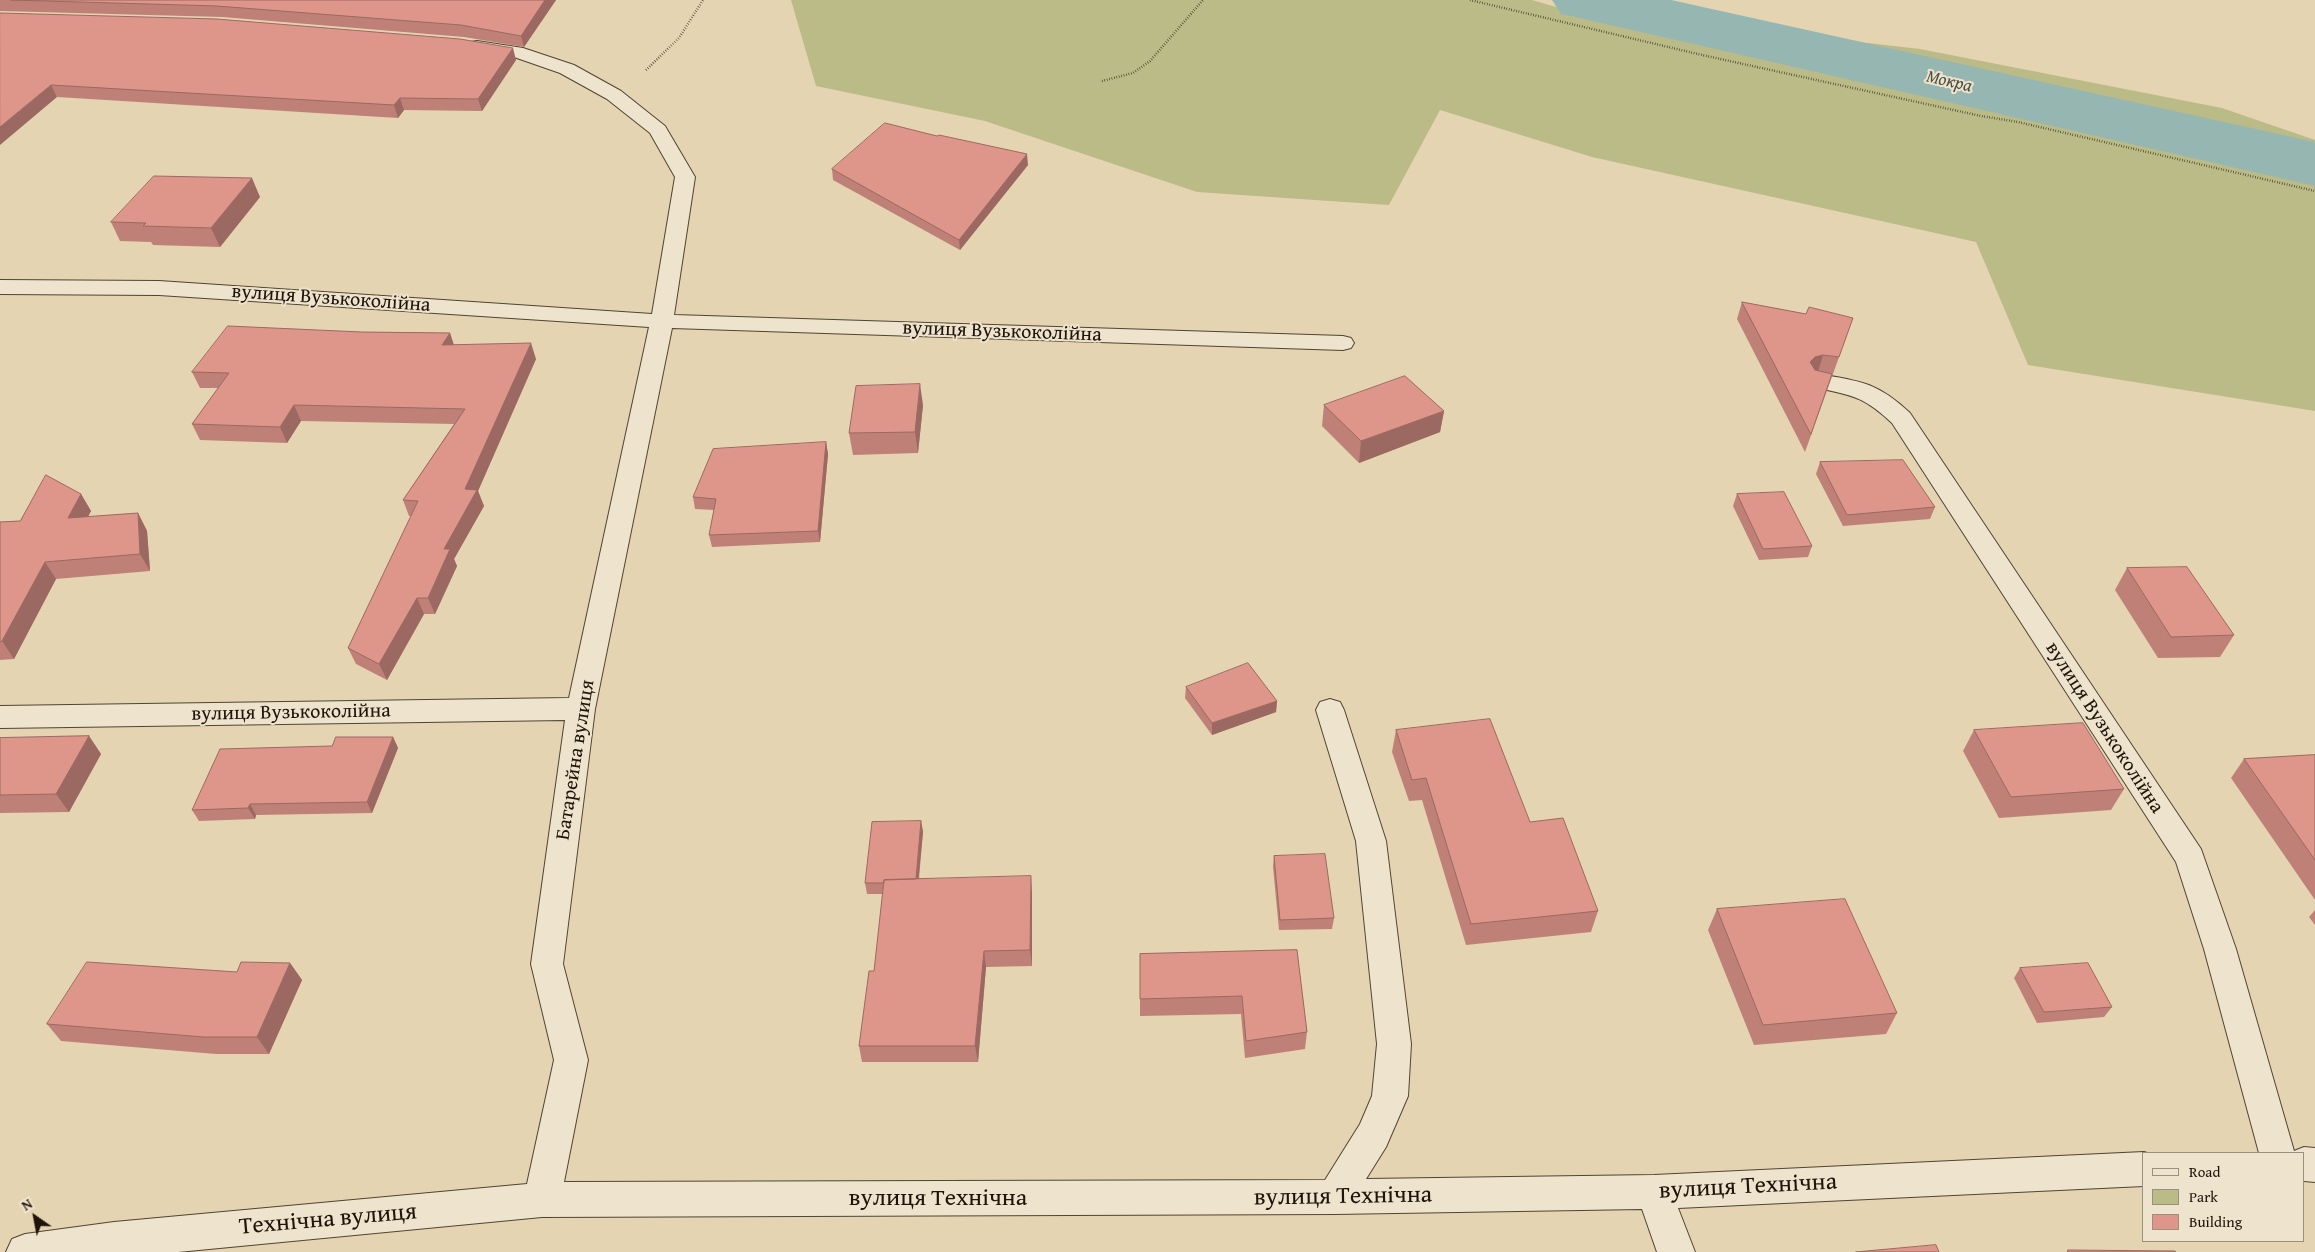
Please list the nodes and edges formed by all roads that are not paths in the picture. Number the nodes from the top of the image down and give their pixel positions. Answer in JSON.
{"nodes":[{"id":1,"x":455,"y":43,"type":"edge"},
{"id":2,"x":0,"y":287,"type":"edge"},
{"id":3,"x":662,"y":321,"type":"junction"},
{"id":4,"x":1343,"y":344,"type":"dead end"},
{"id":5,"x":1818,"y":381,"type":"edge"},
{"id":6,"x":581,"y":709,"type":"junction"},
{"id":7,"x":1330,"y":710,"type":"dead end"},
{"id":8,"x":0,"y":717,"type":"edge"},
{"id":9,"x":2277,"y":1152,"type":"edge"},
{"id":10,"x":2142,"y":1169,"type":"edge"},
{"id":11,"x":1654,"y":1192,"type":"junction"},
{"id":12,"x":1335,"y":1197,"type":"junction"},
{"id":13,"x":542,"y":1200,"type":"junction"},
{"id":14,"x":128,"y":1246,"type":"edge"},
{"id":15,"x":25,"y":1252,"type":"edge"},
{"id":16,"x":1676,"y":1252,"type":"edge"}],
"edges":[{"from":1,"to":3,"type":"street"},
{"from":2,"to":3,"type":"street","name":"вулиця Вузькоколійна"},
{"from":3,"to":4,"type":"street","name":"вулиця Вузькоколійна"},
{"from":3,"to":6,"type":"street","name":"Батарейна вулиця"},
{"from":5,"to":9,"type":"street","name":"вулиця Вузькоколійна"},
{"from":6,"to":8,"type":"street","name":"вулиця Вузькоколійна"},
{"from":6,"to":13,"type":"street","name":"Батарейна вулиця"},
{"from":7,"to":12,"type":"street"},
{"from":10,"to":11,"type":"street","name":"вулиця Технічна"},
{"from":11,"to":12,"type":"street","name":"вулиця Технічна"},
{"from":11,"to":16,"type":"street"},
{"from":12,"to":13,"type":"street","name":"вулиця Технічна"},
{"from":13,"to":14,"type":"street","name":"Технічна вулиця"},
{"from":14,"to":15,"type":"street"}]}
